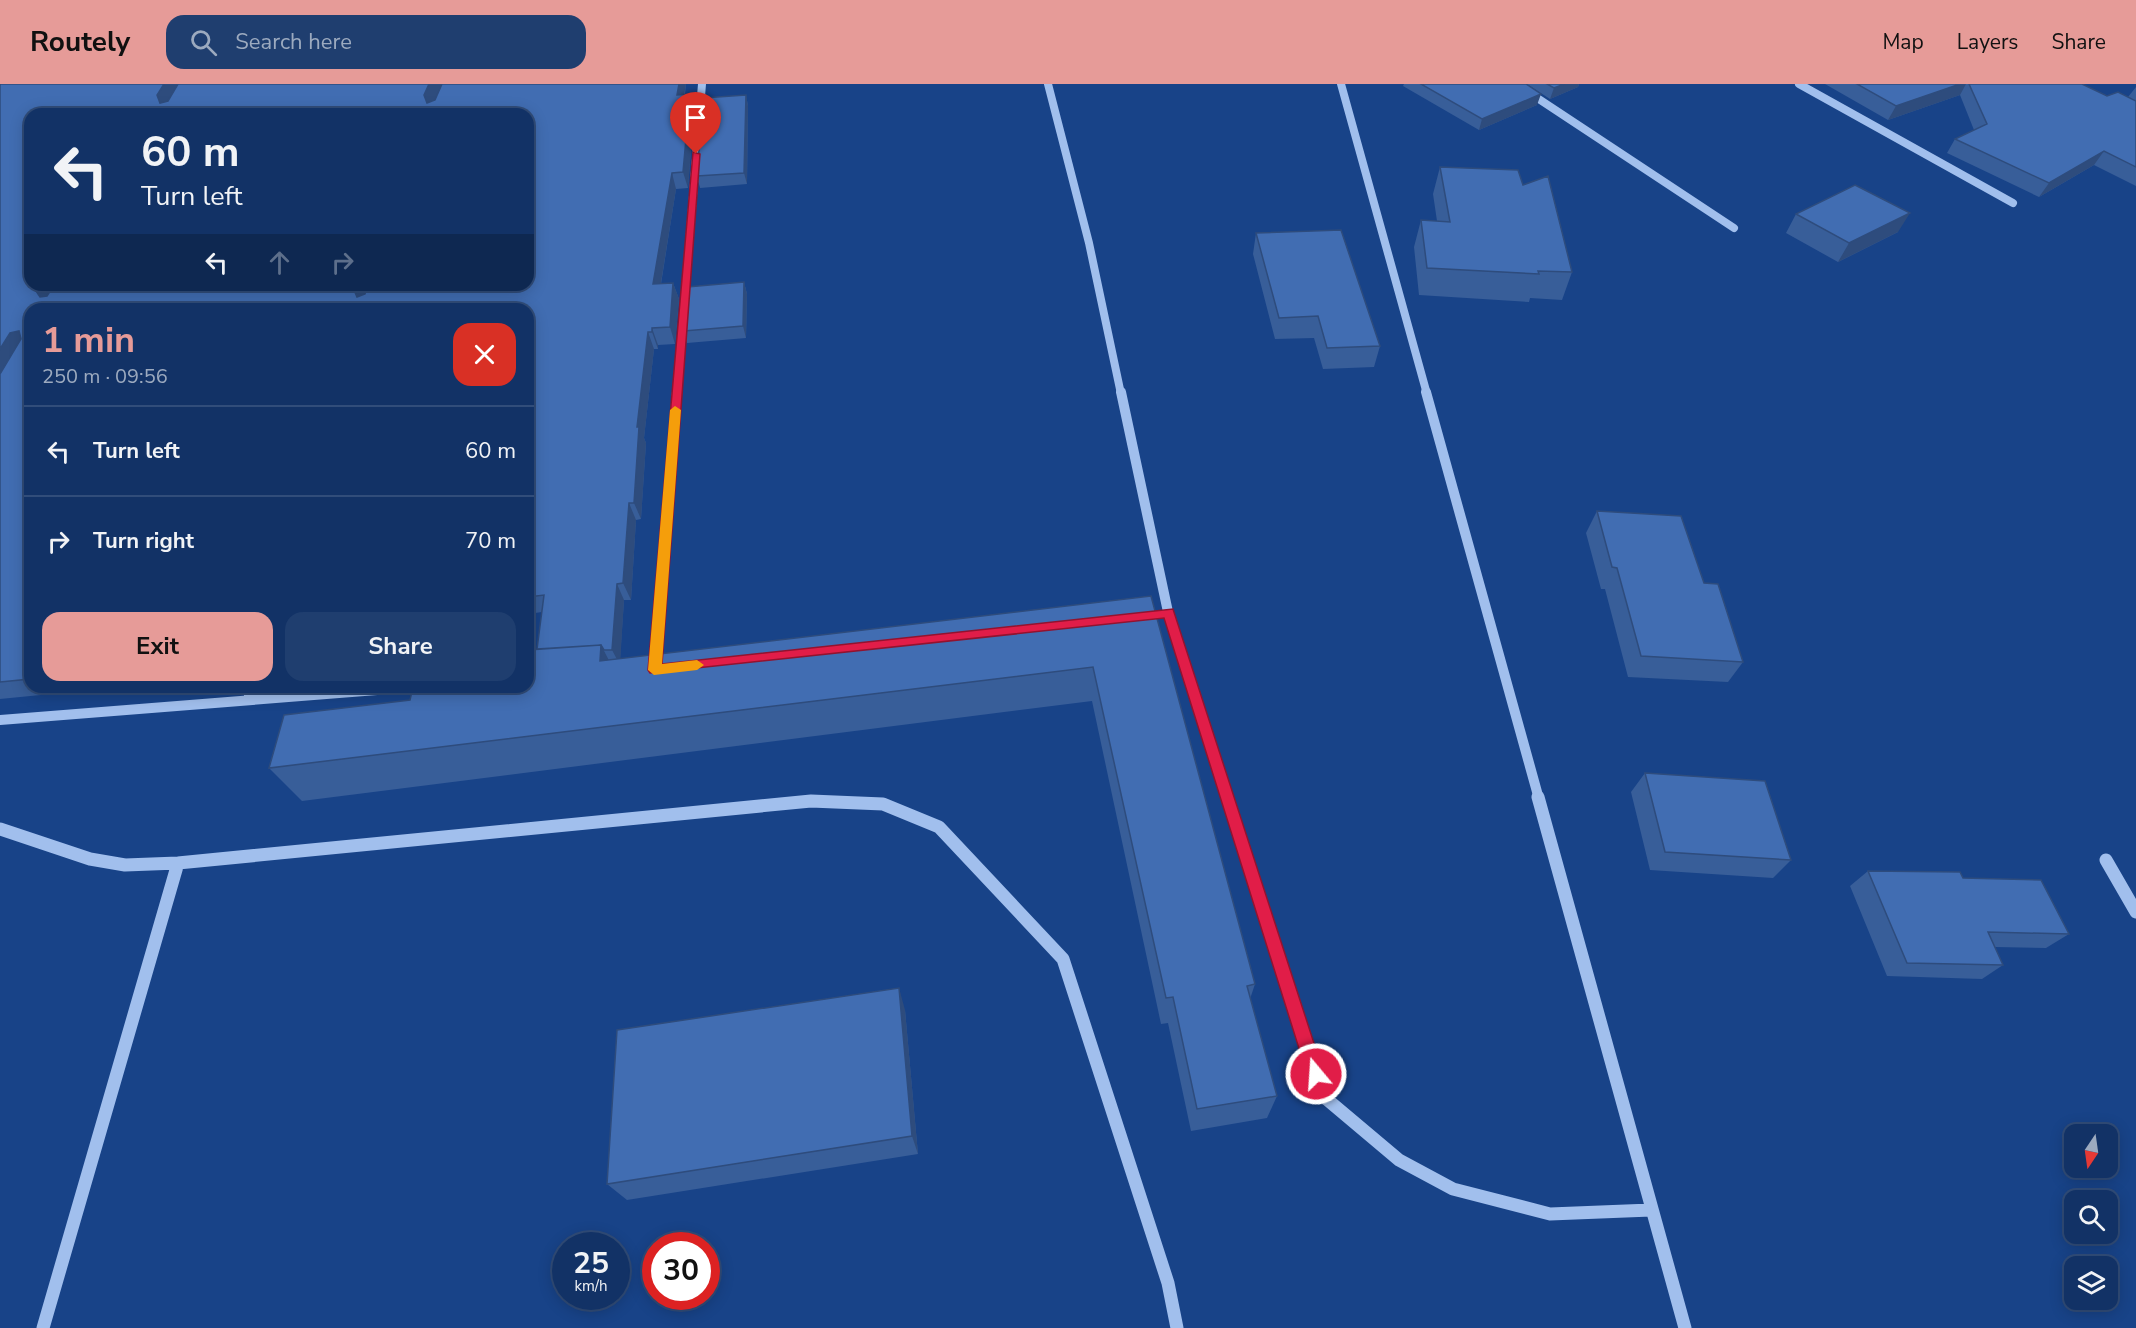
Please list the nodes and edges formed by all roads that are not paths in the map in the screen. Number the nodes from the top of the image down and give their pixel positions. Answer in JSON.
{"nodes":[{"id":1,"x":702,"y":84,"type":"edge"},
{"id":2,"x":1048,"y":84,"type":"edge"},
{"id":3,"x":1341,"y":84,"type":"edge"},
{"id":4,"x":1516,"y":84,"type":"edge"},
{"id":5,"x":1799,"y":84,"type":"edge"},
{"id":6,"x":2013,"y":202,"type":"dead end"},
{"id":7,"x":1734,"y":228,"type":"dead end"},
{"id":8,"x":666,"y":669,"type":"edge"},
{"id":9,"x":654,"y":670,"type":"junction"},
{"id":10,"x":643,"y":671,"type":"edge"},
{"id":11,"x":250,"y":693,"type":"edge"},
{"id":12,"x":332,"y":693,"type":"edge"},
{"id":13,"x":248,"y":699,"type":"junction"},
{"id":14,"x":0,"y":720,"type":"edge"},
{"id":15,"x":0,"y":829,"type":"edge"},
{"id":16,"x":2106,"y":860,"type":"dead end"},
{"id":17,"x":178,"y":863,"type":"junction"},
{"id":18,"x":2136,"y":912,"type":"edge"},
{"id":19,"x":1652,"y":1210,"type":"junction"},
{"id":20,"x":43,"y":1328,"type":"edge"},
{"id":21,"x":1177,"y":1328,"type":"edge"},
{"id":22,"x":1685,"y":1328,"type":"edge"}],
"edges":[{"from":1,"to":9,"type":"street"},
{"from":2,"to":19,"type":"street"},
{"from":3,"to":19,"type":"street"},
{"from":4,"to":7,"type":"street"},
{"from":5,"to":6,"type":"street"},
{"from":8,"to":9,"type":"street"},
{"from":9,"to":10,"type":"street"},
{"from":11,"to":13,"type":"street"},
{"from":12,"to":13,"type":"street"},
{"from":13,"to":14,"type":"street"},
{"from":15,"to":17,"type":"street"},
{"from":16,"to":18,"type":"street"},
{"from":17,"to":20,"type":"street"},
{"from":17,"to":21,"type":"street"},
{"from":19,"to":22,"type":"street"}]}
